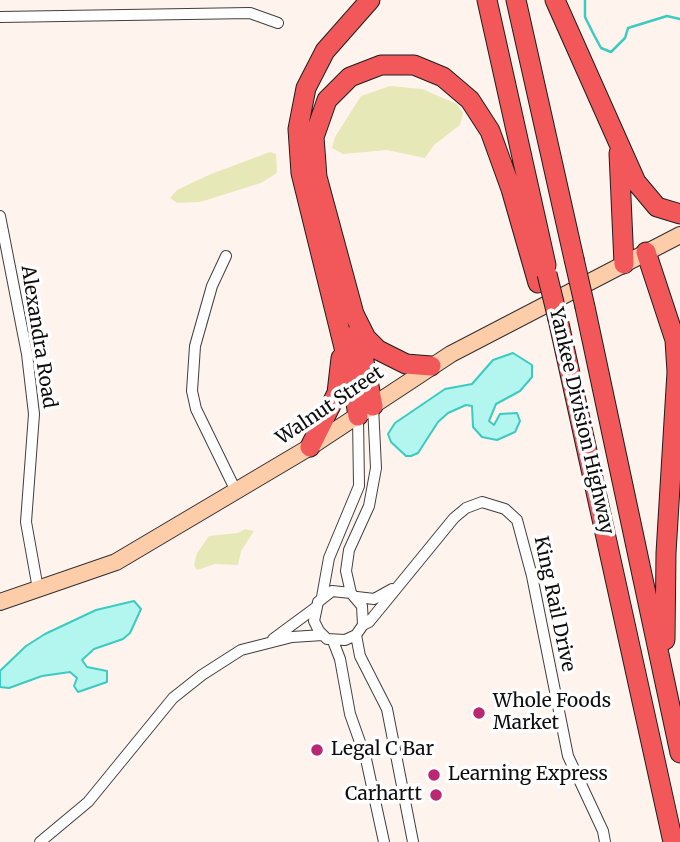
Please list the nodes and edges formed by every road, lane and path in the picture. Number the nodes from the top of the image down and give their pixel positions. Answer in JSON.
{"nodes":[{"id":1,"x":370,"y":0,"type":"edge"},
{"id":2,"x":486,"y":0,"type":"edge"},
{"id":3,"x":516,"y":0,"type":"edge"},
{"id":4,"x":555,"y":0,"type":"edge"},
{"id":5,"x":0,"y":17,"type":"edge"},
{"id":6,"x":278,"y":23,"type":"dead end"},
{"id":7,"x":614,"y":129,"type":"junction"},
{"id":8,"x":680,"y":214,"type":"edge"},
{"id":9,"x":1,"y":223,"type":"edge"},
{"id":10,"x":678,"y":237,"type":"edge"},
{"id":11,"x":646,"y":252,"type":"junction"},
{"id":12,"x":226,"y":256,"type":"dead end"},
{"id":13,"x":624,"y":264,"type":"junction"},
{"id":14,"x":543,"y":279,"type":"junction"},
{"id":15,"x":354,"y":314,"type":"junction"},
{"id":16,"x":341,"y":346,"type":"junction"},
{"id":17,"x":430,"y":366,"type":"junction"},
{"id":18,"x":365,"y":411,"type":"junction"},
{"id":19,"x":310,"y":447,"type":"junction"},
{"id":20,"x":236,"y":491,"type":"junction"},
{"id":21,"x":402,"y":582,"type":"junction"},
{"id":22,"x":38,"y":589,"type":"junction"},
{"id":23,"x":354,"y":595,"type":"junction"},
{"id":24,"x":322,"y":597,"type":"junction"},
{"id":25,"x":0,"y":602,"type":"edge"},
{"id":26,"x":315,"y":608,"type":"junction"},
{"id":27,"x":363,"y":625,"type":"junction"},
{"id":28,"x":356,"y":635,"type":"junction"},
{"id":29,"x":328,"y":638,"type":"junction"},
{"id":30,"x":271,"y":641,"type":"junction"},
{"id":31,"x":666,"y":687,"type":"junction"},
{"id":32,"x":680,"y":753,"type":"edge"},
{"id":33,"x":40,"y":842,"type":"edge"},
{"id":34,"x":384,"y":842,"type":"edge"},
{"id":35,"x":413,"y":842,"type":"edge"},
{"id":36,"x":605,"y":842,"type":"edge"},
{"id":37,"x":673,"y":842,"type":"edge"}],
"edges":[{"from":1,"to":16,"type":"highway"},
{"from":2,"to":14,"type":"highway"},
{"from":3,"to":31,"type":"highway","name":"Yankee Division Highway","bridge":true},
{"from":4,"to":7,"type":"highway"},
{"from":5,"to":6,"type":"street"},
{"from":7,"to":8,"type":"highway"},
{"from":7,"to":13,"type":"highway"},
{"from":9,"to":22,"type":"street","name":"Alexandra Road"},
{"from":10,"to":11,"type":"main road","name":"Walnut Street"},
{"from":11,"to":13,"type":"main road","name":"Walnut Street"},
{"from":11,"to":31,"type":"highway"},
{"from":12,"to":20,"type":"street"},
{"from":13,"to":17,"type":"main road","name":"Walnut Street"},
{"from":14,"to":15,"type":"highway"},
{"from":14,"to":37,"type":"highway","name":"Yankee Division Highway"},
{"from":15,"to":17,"type":"highway"},
{"from":15,"to":18,"type":"highway"},
{"from":16,"to":18,"type":"highway"},
{"from":16,"to":19,"type":"highway"},
{"from":17,"to":18,"type":"main road","name":"Walnut Street"},
{"from":18,"to":19,"type":"main road","name":"Walnut Street"},
{"from":18,"to":23,"type":"street"},
{"from":18,"to":24,"type":"street"},
{"from":19,"to":20,"type":"main road","name":"Walnut Street"},
{"from":20,"to":22,"type":"main road","name":"Walnut Street"},
{"from":21,"to":23,"type":"street","name":"King Rail Drive"},
{"from":21,"to":27,"type":"street","name":"King Rail Drive"},
{"from":21,"to":36,"type":"street","name":"King Rail Drive"},
{"from":22,"to":25,"type":"main road","name":"Walnut Street"},
{"from":23,"to":24,"type":"street"},
{"from":23,"to":27,"type":"street"},
{"from":24,"to":26,"type":"street"},
{"from":26,"to":29,"type":"street"},
{"from":26,"to":30,"type":"street"},
{"from":27,"to":28,"type":"street"},
{"from":28,"to":29,"type":"street"},
{"from":28,"to":35,"type":"street"},
{"from":29,"to":30,"type":"street"},
{"from":29,"to":34,"type":"street"},
{"from":30,"to":33,"type":"street"},
{"from":31,"to":32,"type":"highway","name":"Yankee Division Highway"}]}
